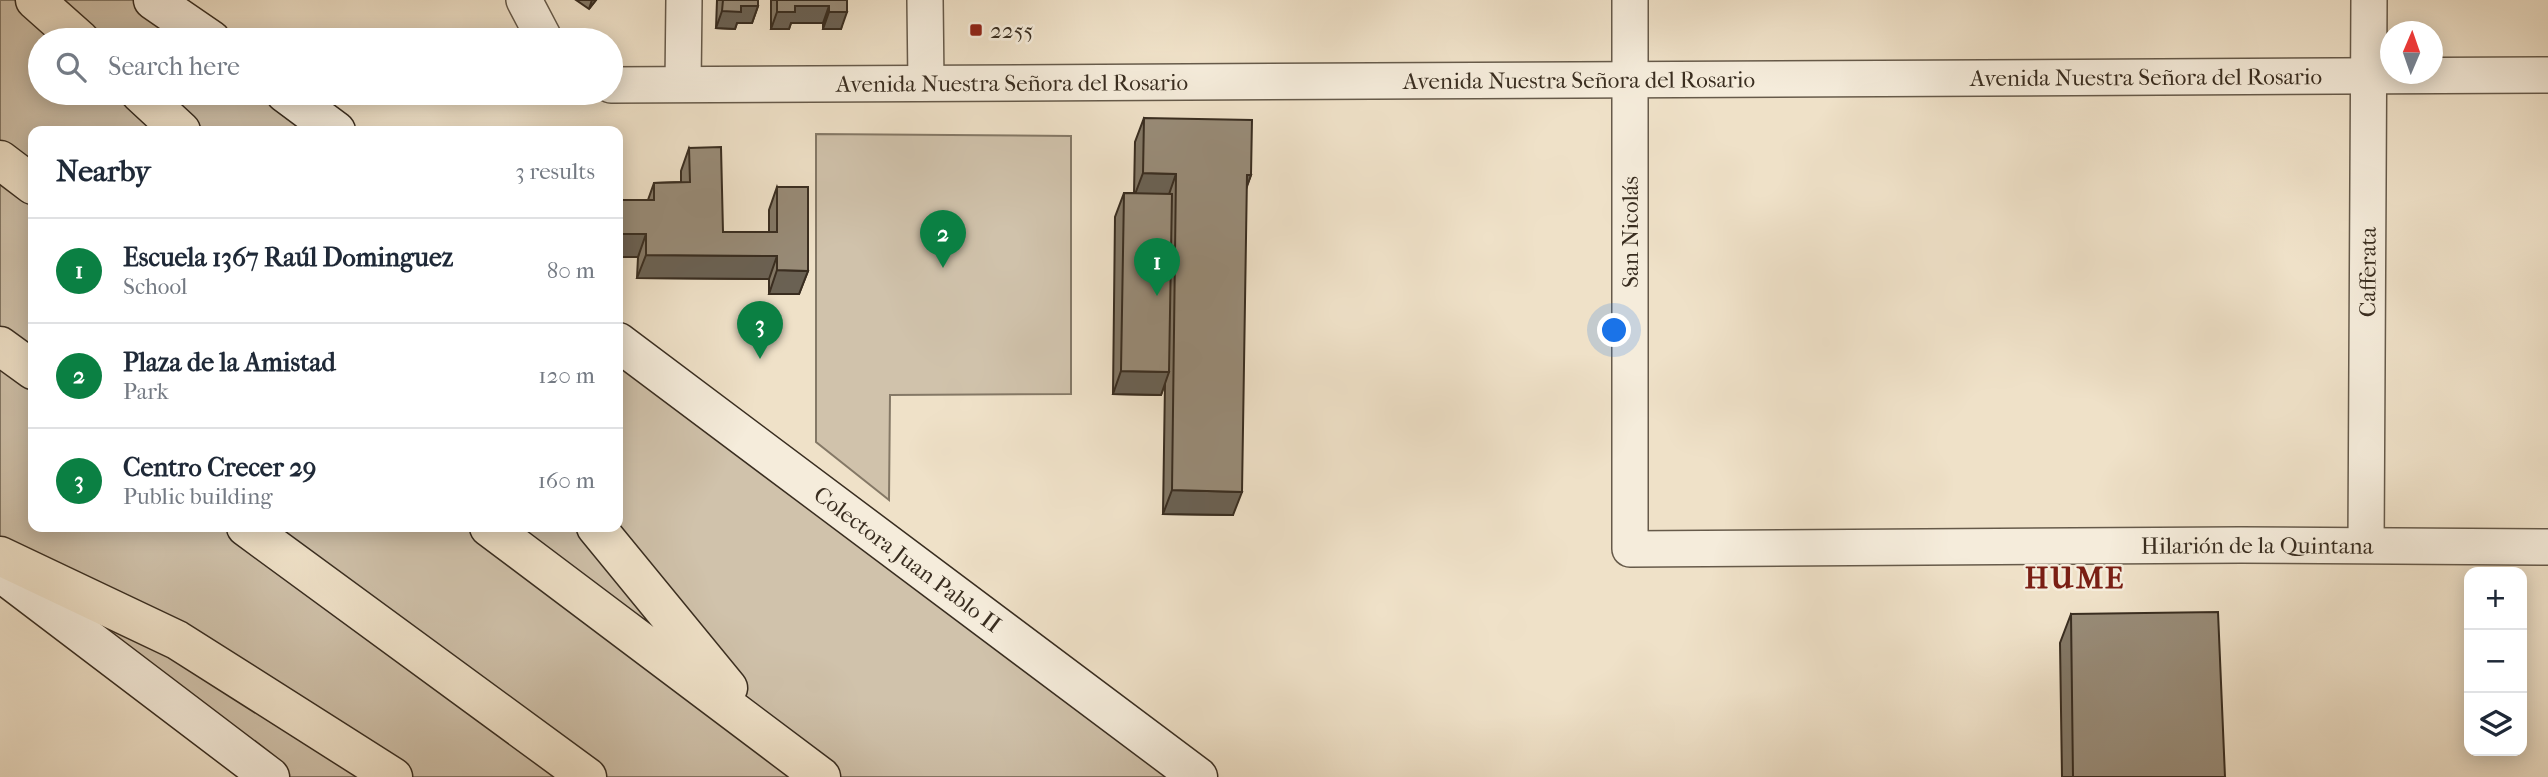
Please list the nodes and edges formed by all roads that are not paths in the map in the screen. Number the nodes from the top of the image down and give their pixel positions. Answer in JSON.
{"nodes":[{"id":1,"x":34,"y":0,"type":"edge"},
{"id":2,"x":153,"y":0,"type":"edge"},
{"id":3,"x":524,"y":0,"type":"edge"},
{"id":4,"x":684,"y":0,"type":"edge"},
{"id":5,"x":925,"y":0,"type":"edge"},
{"id":6,"x":1630,"y":0,"type":"edge"},
{"id":7,"x":2369,"y":0,"type":"edge"},
{"id":8,"x":66,"y":28,"type":"edge"},
{"id":9,"x":194,"y":28,"type":"edge"},
{"id":10,"x":539,"y":28,"type":"edge"},
{"id":11,"x":2548,"y":75,"type":"edge"},
{"id":12,"x":2369,"y":76,"type":"junction"},
{"id":13,"x":1630,"y":79,"type":"junction"},
{"id":14,"x":926,"y":83,"type":"junction"},
{"id":15,"x":623,"y":85,"type":"edge"},
{"id":16,"x":683,"y":85,"type":"junction"},
{"id":17,"x":153,"y":105,"type":"edge"},
{"id":18,"x":301,"y":105,"type":"edge"},
{"id":19,"x":176,"y":126,"type":"edge"},
{"id":20,"x":329,"y":126,"type":"edge"},
{"id":21,"x":0,"y":160,"type":"edge"},
{"id":22,"x":28,"y":182,"type":"edge"},
{"id":23,"x":0,"y":346,"type":"edge"},
{"id":24,"x":623,"y":346,"type":"edge"},
{"id":25,"x":28,"y":366,"type":"edge"},
{"id":26,"x":253,"y":532,"type":"edge"},
{"id":27,"x":496,"y":532,"type":"edge"},
{"id":28,"x":600,"y":532,"type":"edge"},
{"id":29,"x":2366,"y":545,"type":"junction"},
{"id":30,"x":2548,"y":547,"type":"edge"},
{"id":31,"x":1630,"y":549,"type":"joint"},
{"id":32,"x":0,"y":556,"type":"edge"},
{"id":33,"x":0,"y":572,"type":"edge"},
{"id":34,"x":767,"y":735,"type":"junction"},
{"id":35,"x":270,"y":777,"type":"edge"},
{"id":36,"x":393,"y":777,"type":"edge"},
{"id":37,"x":587,"y":777,"type":"edge"},
{"id":38,"x":821,"y":777,"type":"edge"},
{"id":39,"x":1198,"y":777,"type":"edge"}],
"edges":[{"from":1,"to":8,"type":"highway"},
{"from":2,"to":9,"type":"main road"},
{"from":3,"to":10,"type":"street"},
{"from":4,"to":16,"type":"street"},
{"from":5,"to":14,"type":"street"},
{"from":6,"to":13,"type":"street","name":"San Nicolás"},
{"from":7,"to":12,"type":"street","name":"Cafferata"},
{"from":11,"to":12,"type":"street","name":"Avenida Nuestra Señora del Rosario"},
{"from":12,"to":13,"type":"street","name":"Avenida Nuestra Señora del Rosario"},
{"from":12,"to":29,"type":"street","name":"Cafferata"},
{"from":13,"to":14,"type":"street","name":"Avenida Nuestra Señora del Rosario"},
{"from":13,"to":31,"type":"street","name":"San Nicolás"},
{"from":14,"to":16,"type":"street","name":"Avenida Nuestra Señora del Rosario"},
{"from":15,"to":16,"type":"street","name":"Avenida Nuestra Señora del Rosario"},
{"from":17,"to":19,"type":"highway"},
{"from":18,"to":20,"type":"main road"},
{"from":21,"to":22,"type":"highway"},
{"from":23,"to":25,"type":"highway"},
{"from":24,"to":39,"type":"main road","name":"Colectora Juan Pablo II"},
{"from":26,"to":37,"type":"highway"},
{"from":27,"to":34,"type":"highway"},
{"from":28,"to":34,"type":"highway"},
{"from":29,"to":30,"type":"street","name":"Hilarión de la Quintana"},
{"from":29,"to":31,"type":"street","name":"Hilarión de la Quintana"},
{"from":32,"to":36,"type":"highway"},
{"from":33,"to":35,"type":"main road"},
{"from":34,"to":38,"type":"highway"}]}
